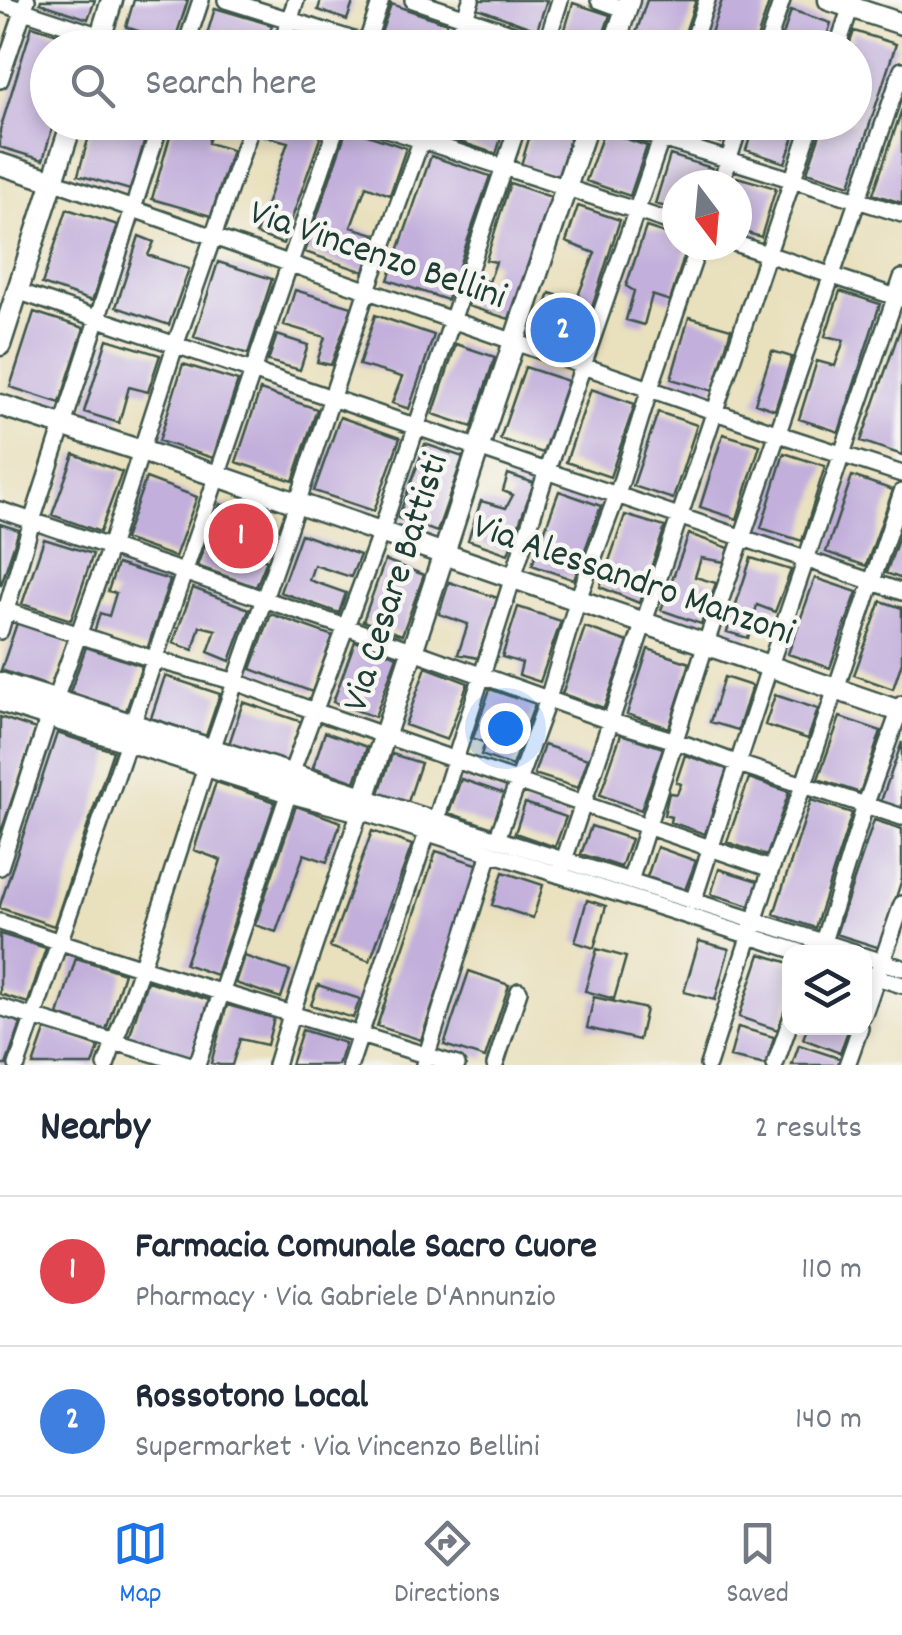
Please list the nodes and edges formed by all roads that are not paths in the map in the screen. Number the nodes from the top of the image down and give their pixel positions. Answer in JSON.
{"nodes":[{"id":1,"x":112,"y":0,"type":"edge"},
{"id":2,"x":200,"y":0,"type":"edge"},
{"id":3,"x":226,"y":0,"type":"edge"},
{"id":4,"x":296,"y":0,"type":"edge"},
{"id":5,"x":381,"y":0,"type":"edge"},
{"id":6,"x":413,"y":0,"type":"edge"},
{"id":7,"x":471,"y":0,"type":"edge"},
{"id":8,"x":560,"y":0,"type":"edge"},
{"id":9,"x":599,"y":0,"type":"edge"},
{"id":10,"x":707,"y":0,"type":"edge"},
{"id":11,"x":782,"y":0,"type":"edge"},
{"id":12,"x":829,"y":0,"type":"edge"},
{"id":13,"x":0,"y":3,"type":"edge"},
{"id":14,"x":852,"y":4,"type":"edge"},
{"id":15,"x":25,"y":5,"type":"edge"},
{"id":16,"x":628,"y":5,"type":"edge"},
{"id":17,"x":465,"y":17,"type":"junction"},
{"id":18,"x":290,"y":20,"type":"junction"},
{"id":19,"x":902,"y":24,"type":"edge"},
{"id":20,"x":76,"y":30,"type":"edge"},
{"id":21,"x":102,"y":30,"type":"edge"},
{"id":22,"x":191,"y":30,"type":"edge"},
{"id":23,"x":286,"y":30,"type":"edge"},
{"id":24,"x":321,"y":30,"type":"edge"},
{"id":25,"x":374,"y":30,"type":"edge"},
{"id":26,"x":460,"y":30,"type":"edge"},
{"id":27,"x":502,"y":30,"type":"edge"},
{"id":28,"x":552,"y":30,"type":"edge"},
{"id":29,"x":619,"y":30,"type":"edge"},
{"id":30,"x":698,"y":30,"type":"edge"},
{"id":31,"x":772,"y":30,"type":"edge"},
{"id":32,"x":844,"y":30,"type":"edge"},
{"id":33,"x":902,"y":70,"type":"edge"},
{"id":34,"x":0,"y":80,"type":"edge"},
{"id":35,"x":66,"y":140,"type":"edge"},
{"id":36,"x":155,"y":140,"type":"edge"},
{"id":37,"x":248,"y":140,"type":"edge"},
{"id":38,"x":332,"y":140,"type":"edge"},
{"id":39,"x":419,"y":140,"type":"edge"},
{"id":40,"x":513,"y":140,"type":"edge"},
{"id":41,"x":582,"y":140,"type":"edge"},
{"id":42,"x":661,"y":140,"type":"joint"},
{"id":43,"x":735,"y":140,"type":"edge"},
{"id":44,"x":806,"y":140,"type":"edge"},
{"id":45,"x":422,"y":141,"type":"junction"},
{"id":46,"x":728,"y":161,"type":"junction"},
{"id":47,"x":0,"y":164,"type":"edge"},
{"id":48,"x":503,"y":168,"type":"junction"},
{"id":49,"x":725,"y":170,"type":"edge"},
{"id":50,"x":53,"y":181,"type":"junction"},
{"id":51,"x":792,"y":181,"type":"junction"},
{"id":52,"x":566,"y":188,"type":"junction"},
{"id":53,"x":858,"y":200,"type":"junction"},
{"id":54,"x":133,"y":208,"type":"junction"},
{"id":55,"x":636,"y":209,"type":"junction"},
{"id":56,"x":902,"y":214,"type":"edge"},
{"id":57,"x":662,"y":219,"type":"edge"},
{"id":58,"x":214,"y":239,"type":"junction"},
{"id":59,"x":752,"y":249,"type":"edge"},
{"id":60,"x":766,"y":254,"type":"junction"},
{"id":61,"x":694,"y":260,"type":"edge"},
{"id":62,"x":290,"y":263,"type":"junction"},
{"id":63,"x":833,"y":276,"type":"junction"},
{"id":64,"x":902,"y":278,"type":"edge"},
{"id":65,"x":367,"y":290,"type":"junction"},
{"id":66,"x":18,"y":291,"type":"junction"},
{"id":67,"x":899,"y":298,"type":"edge"},
{"id":68,"x":97,"y":320,"type":"junction"},
{"id":69,"x":452,"y":320,"type":"junction"},
{"id":70,"x":514,"y":340,"type":"junction"},
{"id":71,"x":0,"y":344,"type":"edge"},
{"id":72,"x":175,"y":346,"type":"junction"},
{"id":73,"x":583,"y":364,"type":"junction"},
{"id":74,"x":252,"y":371,"type":"junction"},
{"id":75,"x":650,"y":388,"type":"junction"},
{"id":76,"x":332,"y":399,"type":"junction"},
{"id":77,"x":0,"y":404,"type":"edge"},
{"id":78,"x":716,"y":412,"type":"junction"},
{"id":79,"x":63,"y":424,"type":"junction"},
{"id":80,"x":415,"y":428,"type":"junction"},
{"id":81,"x":779,"y":434,"type":"junction"},
{"id":82,"x":478,"y":449,"type":"junction"},
{"id":83,"x":142,"y":450,"type":"junction"},
{"id":84,"x":843,"y":454,"type":"junction"},
{"id":85,"x":547,"y":470,"type":"junction"},
{"id":86,"x":902,"y":474,"type":"edge"},
{"id":87,"x":218,"y":476,"type":"junction"},
{"id":88,"x":902,"y":492,"type":"edge"},
{"id":89,"x":617,"y":495,"type":"junction"},
{"id":90,"x":297,"y":504,"type":"junction"},
{"id":91,"x":0,"y":510,"type":"edge"},
{"id":92,"x":679,"y":517,"type":"junction"},
{"id":93,"x":32,"y":521,"type":"junction"},
{"id":94,"x":381,"y":532,"type":"junction"},
{"id":95,"x":744,"y":539,"type":"junction"},
{"id":96,"x":110,"y":547,"type":"junction"},
{"id":97,"x":444,"y":555,"type":"junction"},
{"id":98,"x":808,"y":560,"type":"junction"},
{"id":99,"x":184,"y":572,"type":"junction"},
{"id":100,"x":514,"y":578,"type":"junction"},
{"id":101,"x":873,"y":583,"type":"junction"},
{"id":102,"x":902,"y":592,"type":"edge"},
{"id":103,"x":262,"y":598,"type":"junction"},
{"id":104,"x":578,"y":599,"type":"junction"},
{"id":105,"x":3,"y":610,"type":"edge"},
{"id":106,"x":645,"y":622,"type":"junction"},
{"id":107,"x":346,"y":626,"type":"junction"},
{"id":108,"x":0,"y":631,"type":"edge"},
{"id":109,"x":80,"y":635,"type":"junction"},
{"id":110,"x":706,"y":643,"type":"junction"},
{"id":111,"x":412,"y":651,"type":"junction"},
{"id":112,"x":154,"y":658,"type":"junction"},
{"id":113,"x":770,"y":665,"type":"junction"},
{"id":114,"x":482,"y":675,"type":"junction"},
{"id":115,"x":236,"y":682,"type":"junction"},
{"id":116,"x":0,"y":683,"type":"edge"},
{"id":117,"x":834,"y":688,"type":"junction"},
{"id":118,"x":548,"y":699,"type":"junction"},
{"id":119,"x":0,"y":701,"type":"edge"},
{"id":120,"x":53,"y":708,"type":"junction"},
{"id":121,"x":901,"y":709,"type":"edge"},
{"id":122,"x":314,"y":711,"type":"junction"},
{"id":123,"x":612,"y":722,"type":"junction"},
{"id":124,"x":130,"y":734,"type":"junction"},
{"id":125,"x":386,"y":736,"type":"junction"},
{"id":126,"x":676,"y":741,"type":"junction"},
{"id":127,"x":210,"y":757,"type":"junction"},
{"id":128,"x":454,"y":760,"type":"junction"},
{"id":129,"x":739,"y":764,"type":"junction"},
{"id":130,"x":517,"y":781,"type":"junction"},
{"id":131,"x":290,"y":783,"type":"junction"},
{"id":132,"x":804,"y":784,"type":"junction"},
{"id":133,"x":362,"y":804,"type":"junction"},
{"id":134,"x":583,"y":804,"type":"junction"},
{"id":135,"x":865,"y":806,"type":"junction"},
{"id":136,"x":902,"y":817,"type":"edge"},
{"id":137,"x":432,"y":827,"type":"junction"},
{"id":138,"x":648,"y":827,"type":"junction"},
{"id":139,"x":494,"y":846,"type":"junction"},
{"id":140,"x":710,"y":848,"type":"junction"},
{"id":141,"x":0,"y":868,"type":"edge"},
{"id":142,"x":562,"y":868,"type":"junction"},
{"id":143,"x":771,"y":869,"type":"junction"},
{"id":144,"x":630,"y":881,"type":"junction"},
{"id":145,"x":693,"y":902,"type":"junction"},
{"id":146,"x":902,"y":904,"type":"edge"},
{"id":147,"x":0,"y":922,"type":"edge"},
{"id":148,"x":751,"y":928,"type":"junction"},
{"id":149,"x":60,"y":942,"type":"junction"},
{"id":150,"x":823,"y":942,"type":"junction"},
{"id":151,"x":786,"y":945,"type":"edge"},
{"id":152,"x":832,"y":945,"type":"edge"},
{"id":153,"x":902,"y":968,"type":"edge"},
{"id":154,"x":141,"y":969,"type":"junction"},
{"id":155,"x":875,"y":971,"type":"edge"},
{"id":156,"x":902,"y":985,"type":"edge"},
{"id":157,"x":221,"y":991,"type":"junction"},
{"id":158,"x":519,"y":991,"type":"dead end"},
{"id":159,"x":0,"y":1007,"type":"edge"},
{"id":160,"x":292,"y":1012,"type":"junction"},
{"id":161,"x":32,"y":1018,"type":"junction"},
{"id":162,"x":360,"y":1034,"type":"junction"},
{"id":163,"x":785,"y":1035,"type":"edge"},
{"id":164,"x":858,"y":1035,"type":"edge"},
{"id":165,"x":113,"y":1042,"type":"junction"},
{"id":166,"x":425,"y":1060,"type":"edge"},
{"id":167,"x":17,"y":1065,"type":"edge"},
{"id":168,"x":106,"y":1065,"type":"edge"},
{"id":169,"x":194,"y":1065,"type":"edge"},
{"id":170,"x":276,"y":1065,"type":"edge"},
{"id":171,"x":350,"y":1065,"type":"edge"},
{"id":172,"x":457,"y":1065,"type":"edge"},
{"id":173,"x":495,"y":1065,"type":"edge"},
{"id":174,"x":708,"y":1065,"type":"edge"},
{"id":175,"x":775,"y":1065,"type":"edge"},
{"id":176,"x":847,"y":1065,"type":"edge"}],
"edges":[{"from":1,"to":21,"type":"street"},
{"from":2,"to":22,"type":"street"},
{"from":3,"to":18,"type":"street"},
{"from":4,"to":18,"type":"street"},
{"from":5,"to":25,"type":"street"},
{"from":6,"to":17,"type":"street"},
{"from":7,"to":17,"type":"street"},
{"from":8,"to":28,"type":"street"},
{"from":9,"to":16,"type":"street"},
{"from":10,"to":30,"type":"street"},
{"from":11,"to":31,"type":"street"},
{"from":12,"to":14,"type":"street"},
{"from":13,"to":15,"type":"street"},
{"from":14,"to":19,"type":"street"},
{"from":14,"to":32,"type":"street"},
{"from":15,"to":20,"type":"street"},
{"from":15,"to":34,"type":"street"},
{"from":16,"to":29,"type":"street"},
{"from":17,"to":26,"type":"street"},
{"from":17,"to":27,"type":"street"},
{"from":18,"to":23,"type":"street"},
{"from":18,"to":24,"type":"street"},
{"from":33,"to":53,"type":"street"},
{"from":35,"to":50,"type":"street"},
{"from":36,"to":54,"type":"street"},
{"from":37,"to":58,"type":"street"},
{"from":38,"to":62,"type":"street"},
{"from":39,"to":45,"type":"street"},
{"from":40,"to":48,"type":"street"},
{"from":41,"to":52,"type":"street","name":"Via Cesare Battisti"},
{"from":42,"to":46,"type":"street"},
{"from":42,"to":55,"type":"street"},
{"from":43,"to":46,"type":"street"},
{"from":44,"to":51,"type":"street"},
{"from":45,"to":48,"type":"street"},
{"from":45,"to":65,"type":"street"},
{"from":46,"to":49,"type":"street"},
{"from":46,"to":51,"type":"street"},
{"from":47,"to":50,"type":"street","name":"Via Vincenzo Bellini"},
{"from":48,"to":52,"type":"street"},
{"from":48,"to":69,"type":"street"},
{"from":50,"to":54,"type":"street","name":"Via Vincenzo Bellini"},
{"from":50,"to":66,"type":"street"},
{"from":51,"to":53,"type":"street"},
{"from":51,"to":60,"type":"street"},
{"from":52,"to":55,"type":"street"},
{"from":52,"to":70,"type":"street","name":"Via Cesare Battisti"},
{"from":53,"to":56,"type":"street"},
{"from":53,"to":63,"type":"street"},
{"from":54,"to":58,"type":"street","name":"Via Vincenzo Bellini"},
{"from":54,"to":68,"type":"street"},
{"from":55,"to":57,"type":"street"},
{"from":55,"to":73,"type":"street"},
{"from":58,"to":62,"type":"street","name":"Via Vincenzo Bellini"},
{"from":58,"to":72,"type":"street"},
{"from":59,"to":60,"type":"street"},
{"from":60,"to":63,"type":"street"},
{"from":60,"to":78,"type":"street"},
{"from":61,"to":75,"type":"street"},
{"from":62,"to":65,"type":"street","name":"Via Vincenzo Bellini"},
{"from":62,"to":74,"type":"street"},
{"from":63,"to":67,"type":"street"},
{"from":63,"to":81,"type":"street"},
{"from":64,"to":67,"type":"street"},
{"from":65,"to":69,"type":"street","name":"Via Vincenzo Bellini"},
{"from":65,"to":76,"type":"street"},
{"from":66,"to":68,"type":"street"},
{"from":66,"to":71,"type":"street"},
{"from":67,"to":84,"type":"street"},
{"from":68,"to":72,"type":"street"},
{"from":68,"to":79,"type":"street"},
{"from":69,"to":70,"type":"street","name":"Via Vincenzo Bellini"},
{"from":69,"to":80,"type":"street"},
{"from":70,"to":73,"type":"street","name":"Via Vincenzo Bellini"},
{"from":70,"to":82,"type":"street","name":"Via Cesare Battisti"},
{"from":72,"to":74,"type":"street"},
{"from":72,"to":83,"type":"street"},
{"from":73,"to":75,"type":"street","name":"Via Vincenzo Bellini"},
{"from":73,"to":85,"type":"street"},
{"from":74,"to":76,"type":"street"},
{"from":74,"to":87,"type":"street"},
{"from":75,"to":78,"type":"street","name":"Via Vincenzo Bellini"},
{"from":75,"to":89,"type":"street"},
{"from":76,"to":80,"type":"street"},
{"from":76,"to":90,"type":"street"},
{"from":77,"to":79,"type":"street","name":"Via Alessandro Manzoni"},
{"from":78,"to":81,"type":"street","name":"Via Vincenzo Bellini"},
{"from":78,"to":92,"type":"street"},
{"from":79,"to":83,"type":"street","name":"Via Alessandro Manzoni"},
{"from":79,"to":93,"type":"street"},
{"from":80,"to":82,"type":"street"},
{"from":80,"to":94,"type":"street"},
{"from":81,"to":84,"type":"street","name":"Via Vincenzo Bellini"},
{"from":81,"to":95,"type":"street"},
{"from":82,"to":85,"type":"street"},
{"from":82,"to":97,"type":"street","name":"Via Cesare Battisti"},
{"from":83,"to":87,"type":"street","name":"Via Alessandro Manzoni"},
{"from":83,"to":96,"type":"street"},
{"from":84,"to":86,"type":"street","name":"Via Vincenzo Bellini"},
{"from":84,"to":98,"type":"street"},
{"from":85,"to":89,"type":"street"},
{"from":85,"to":100,"type":"street"},
{"from":87,"to":90,"type":"street","name":"Via Alessandro Manzoni"},
{"from":87,"to":99,"type":"street"},
{"from":88,"to":101,"type":"street"},
{"from":89,"to":92,"type":"street"},
{"from":89,"to":104,"type":"street"},
{"from":90,"to":94,"type":"street","name":"Via Alessandro Manzoni"},
{"from":90,"to":103,"type":"street"},
{"from":91,"to":93,"type":"street"},
{"from":92,"to":95,"type":"street"},
{"from":92,"to":106,"type":"street"},
{"from":93,"to":96,"type":"street"},
{"from":93,"to":105,"type":"street"},
{"from":94,"to":97,"type":"street","name":"Via Alessandro Manzoni"},
{"from":94,"to":107,"type":"street"},
{"from":95,"to":98,"type":"street"},
{"from":95,"to":110,"type":"street"},
{"from":96,"to":99,"type":"street"},
{"from":96,"to":109,"type":"street"},
{"from":97,"to":100,"type":"street","name":"Via Alessandro Manzoni"},
{"from":97,"to":111,"type":"street","name":"Via Cesare Battisti"},
{"from":98,"to":101,"type":"street"},
{"from":98,"to":113,"type":"street"},
{"from":99,"to":103,"type":"street"},
{"from":99,"to":112,"type":"street"},
{"from":100,"to":104,"type":"street","name":"Via Alessandro Manzoni"},
{"from":100,"to":114,"type":"street"},
{"from":101,"to":102,"type":"street"},
{"from":101,"to":117,"type":"street"},
{"from":103,"to":107,"type":"street"},
{"from":103,"to":115,"type":"street"},
{"from":104,"to":106,"type":"street","name":"Via Alessandro Manzoni"},
{"from":104,"to":118,"type":"street"},
{"from":105,"to":108,"type":"street"},
{"from":105,"to":109,"type":"street"},
{"from":106,"to":110,"type":"street","name":"Via Alessandro Manzoni"},
{"from":106,"to":123,"type":"street"},
{"from":107,"to":111,"type":"street"},
{"from":107,"to":122,"type":"street"},
{"from":109,"to":112,"type":"street"},
{"from":109,"to":120,"type":"street"},
{"from":110,"to":113,"type":"street","name":"Via Alessandro Manzoni"},
{"from":110,"to":126,"type":"street"},
{"from":111,"to":114,"type":"street"},
{"from":111,"to":125,"type":"street","name":"Via Cesare Battisti"},
{"from":112,"to":115,"type":"street"},
{"from":112,"to":124,"type":"street"},
{"from":113,"to":117,"type":"street","name":"Via Alessandro Manzoni"},
{"from":113,"to":129,"type":"street"},
{"from":114,"to":118,"type":"street"},
{"from":114,"to":128,"type":"street"},
{"from":115,"to":122,"type":"street"},
{"from":115,"to":127,"type":"street"},
{"from":116,"to":120,"type":"street"},
{"from":117,"to":121,"type":"street","name":"Via Alessandro Manzoni"},
{"from":117,"to":132,"type":"street"},
{"from":118,"to":123,"type":"street"},
{"from":118,"to":130,"type":"street"},
{"from":119,"to":120,"type":"street"},
{"from":120,"to":124,"type":"street"},
{"from":120,"to":141,"type":"street"},
{"from":121,"to":135,"type":"street"},
{"from":122,"to":125,"type":"street"},
{"from":122,"to":131,"type":"street"},
{"from":123,"to":126,"type":"street"},
{"from":123,"to":134,"type":"street"},
{"from":124,"to":127,"type":"street"},
{"from":124,"to":149,"type":"street"},
{"from":125,"to":128,"type":"street"},
{"from":125,"to":133,"type":"street","name":"Via Cesare Battisti"},
{"from":126,"to":129,"type":"street"},
{"from":126,"to":138,"type":"street"},
{"from":127,"to":131,"type":"street"},
{"from":127,"to":154,"type":"street"},
{"from":128,"to":130,"type":"street"},
{"from":128,"to":137,"type":"street"},
{"from":129,"to":132,"type":"street"},
{"from":129,"to":140,"type":"street"},
{"from":130,"to":134,"type":"street"},
{"from":130,"to":139,"type":"street"},
{"from":131,"to":133,"type":"street"},
{"from":131,"to":157,"type":"street"},
{"from":132,"to":135,"type":"street"},
{"from":132,"to":143,"type":"street"},
{"from":133,"to":137,"type":"street"},
{"from":133,"to":160,"type":"street","name":"Via Cesare Battisti"},
{"from":134,"to":138,"type":"street"},
{"from":134,"to":142,"type":"street"},
{"from":135,"to":136,"type":"street"},
{"from":135,"to":150,"type":"street"},
{"from":137,"to":139,"type":"street"},
{"from":137,"to":162,"type":"street"},
{"from":138,"to":140,"type":"street"},
{"from":138,"to":144,"type":"street"},
{"from":139,"to":142,"type":"street"},
{"from":139,"to":166,"type":"street"},
{"from":140,"to":143,"type":"street"},
{"from":140,"to":145,"type":"street"},
{"from":142,"to":144,"type":"street"},
{"from":142,"to":148,"type":"street"},
{"from":143,"to":148,"type":"street"},
{"from":144,"to":145,"type":"street"},
{"from":145,"to":148,"type":"street"},
{"from":146,"to":155,"type":"street"},
{"from":147,"to":149,"type":"street"},
{"from":148,"to":150,"type":"street"},
{"from":148,"to":151,"type":"street"},
{"from":148,"to":174,"type":"street"},
{"from":149,"to":154,"type":"street"},
{"from":149,"to":161,"type":"street"},
{"from":150,"to":152,"type":"street"},
{"from":153,"to":155,"type":"street"},
{"from":154,"to":157,"type":"street"},
{"from":154,"to":165,"type":"street"},
{"from":155,"to":156,"type":"street"},
{"from":157,"to":160,"type":"street"},
{"from":157,"to":169,"type":"street"},
{"from":158,"to":173,"type":"street"},
{"from":159,"to":161,"type":"street"},
{"from":160,"to":162,"type":"street"},
{"from":160,"to":170,"type":"street","name":"Via Cesare Battisti"},
{"from":161,"to":165,"type":"street"},
{"from":161,"to":167,"type":"street"},
{"from":162,"to":166,"type":"street"},
{"from":162,"to":171,"type":"street"},
{"from":163,"to":175,"type":"street"},
{"from":164,"to":176,"type":"street"},
{"from":165,"to":168,"type":"street"},
{"from":165,"to":169,"type":"street"},
{"from":166,"to":172,"type":"street"}]}
